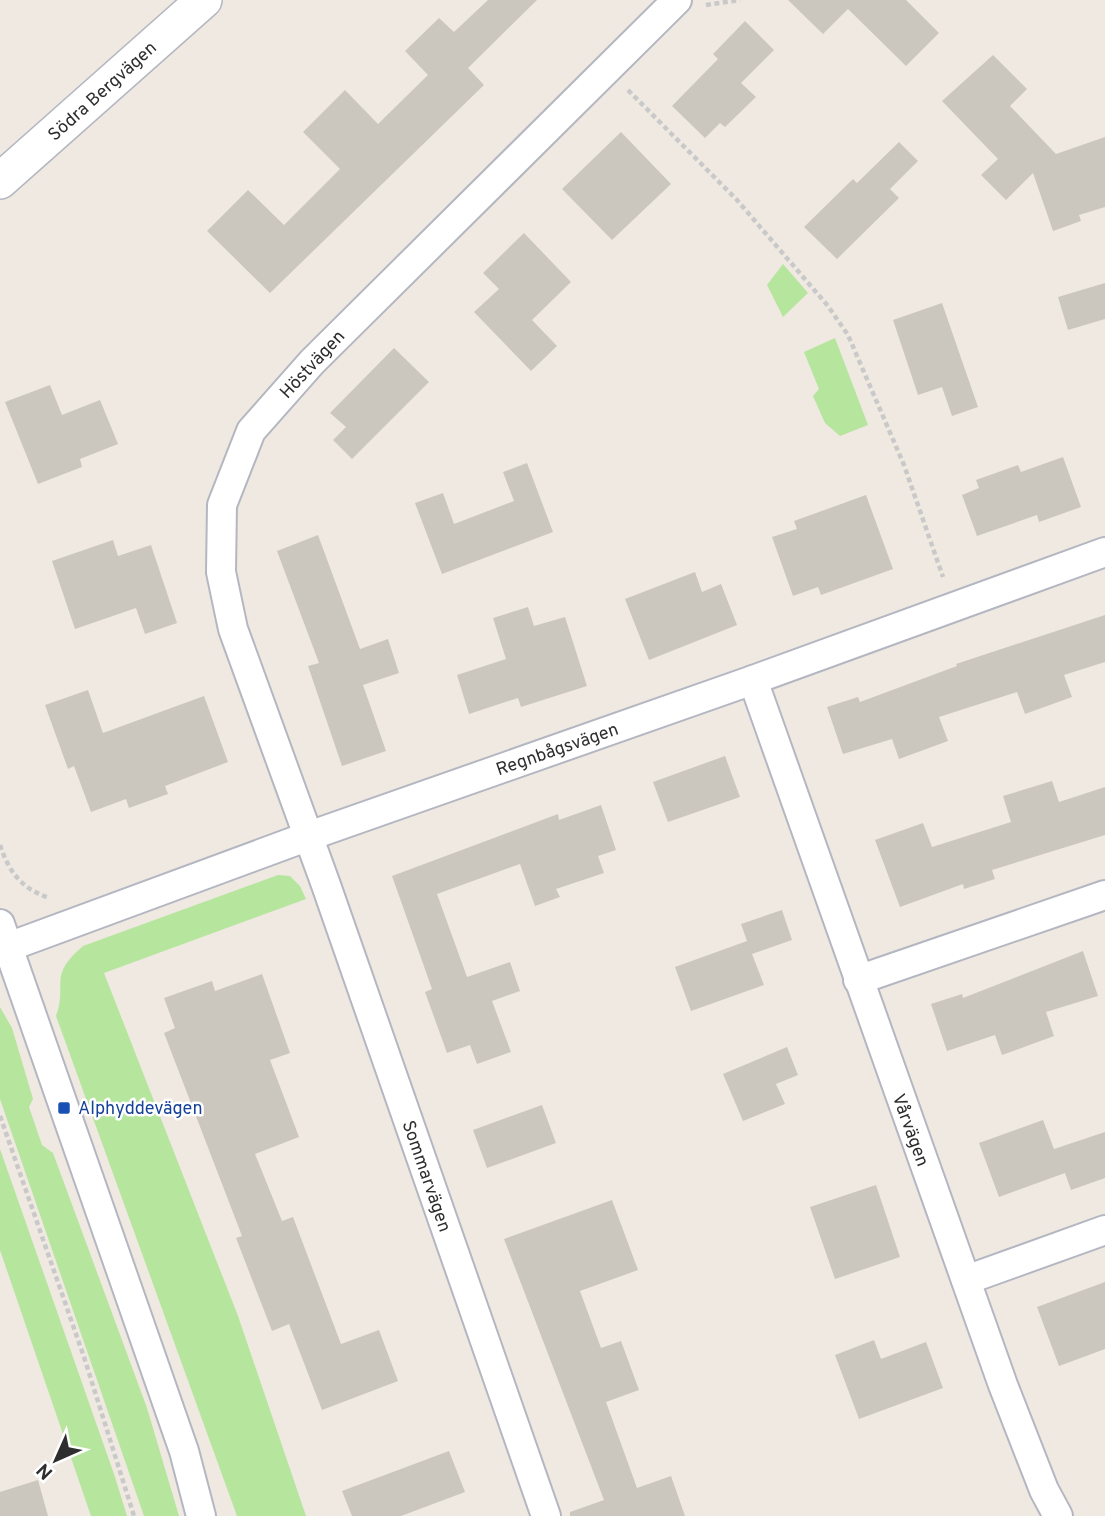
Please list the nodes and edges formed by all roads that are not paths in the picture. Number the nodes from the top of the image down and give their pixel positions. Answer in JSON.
{"nodes":[{"id":1,"x":204,"y":0,"type":"edge"},
{"id":2,"x":689,"y":3,"type":"edge"},
{"id":3,"x":0,"y":181,"type":"edge"},
{"id":4,"x":1105,"y":552,"type":"edge"},
{"id":5,"x":753,"y":680,"type":"junction"},
{"id":6,"x":309,"y":836,"type":"junction"},
{"id":7,"x":1105,"y":895,"type":"edge"},
{"id":8,"x":3,"y":941,"type":"edge"},
{"id":9,"x":858,"y":980,"type":"junction"},
{"id":10,"x":1105,"y":1230,"type":"edge"},
{"id":11,"x":966,"y":1280,"type":"junction"},
{"id":12,"x":201,"y":1516,"type":"edge"},
{"id":13,"x":546,"y":1516,"type":"edge"},
{"id":14,"x":1058,"y":1516,"type":"edge"}],
"edges":[{"from":1,"to":3,"type":"street","name":"Södra Bergvägen"},
{"from":2,"to":6,"type":"street","name":"Höstvägen"},
{"from":4,"to":5,"type":"street","name":"Regnbågsvägen"},
{"from":5,"to":6,"type":"street","name":"Regnbågsvägen"},
{"from":5,"to":9,"type":"street","name":"Vårvägen"},
{"from":6,"to":8,"type":"street","name":"Regnbågsvägen"},
{"from":6,"to":13,"type":"street","name":"Sommarvägen"},
{"from":7,"to":9,"type":"street"},
{"from":8,"to":12,"type":"street"},
{"from":9,"to":11,"type":"street","name":"Vårvägen"},
{"from":10,"to":11,"type":"street"},
{"from":11,"to":14,"type":"street","name":"Vårvägen"}]}
